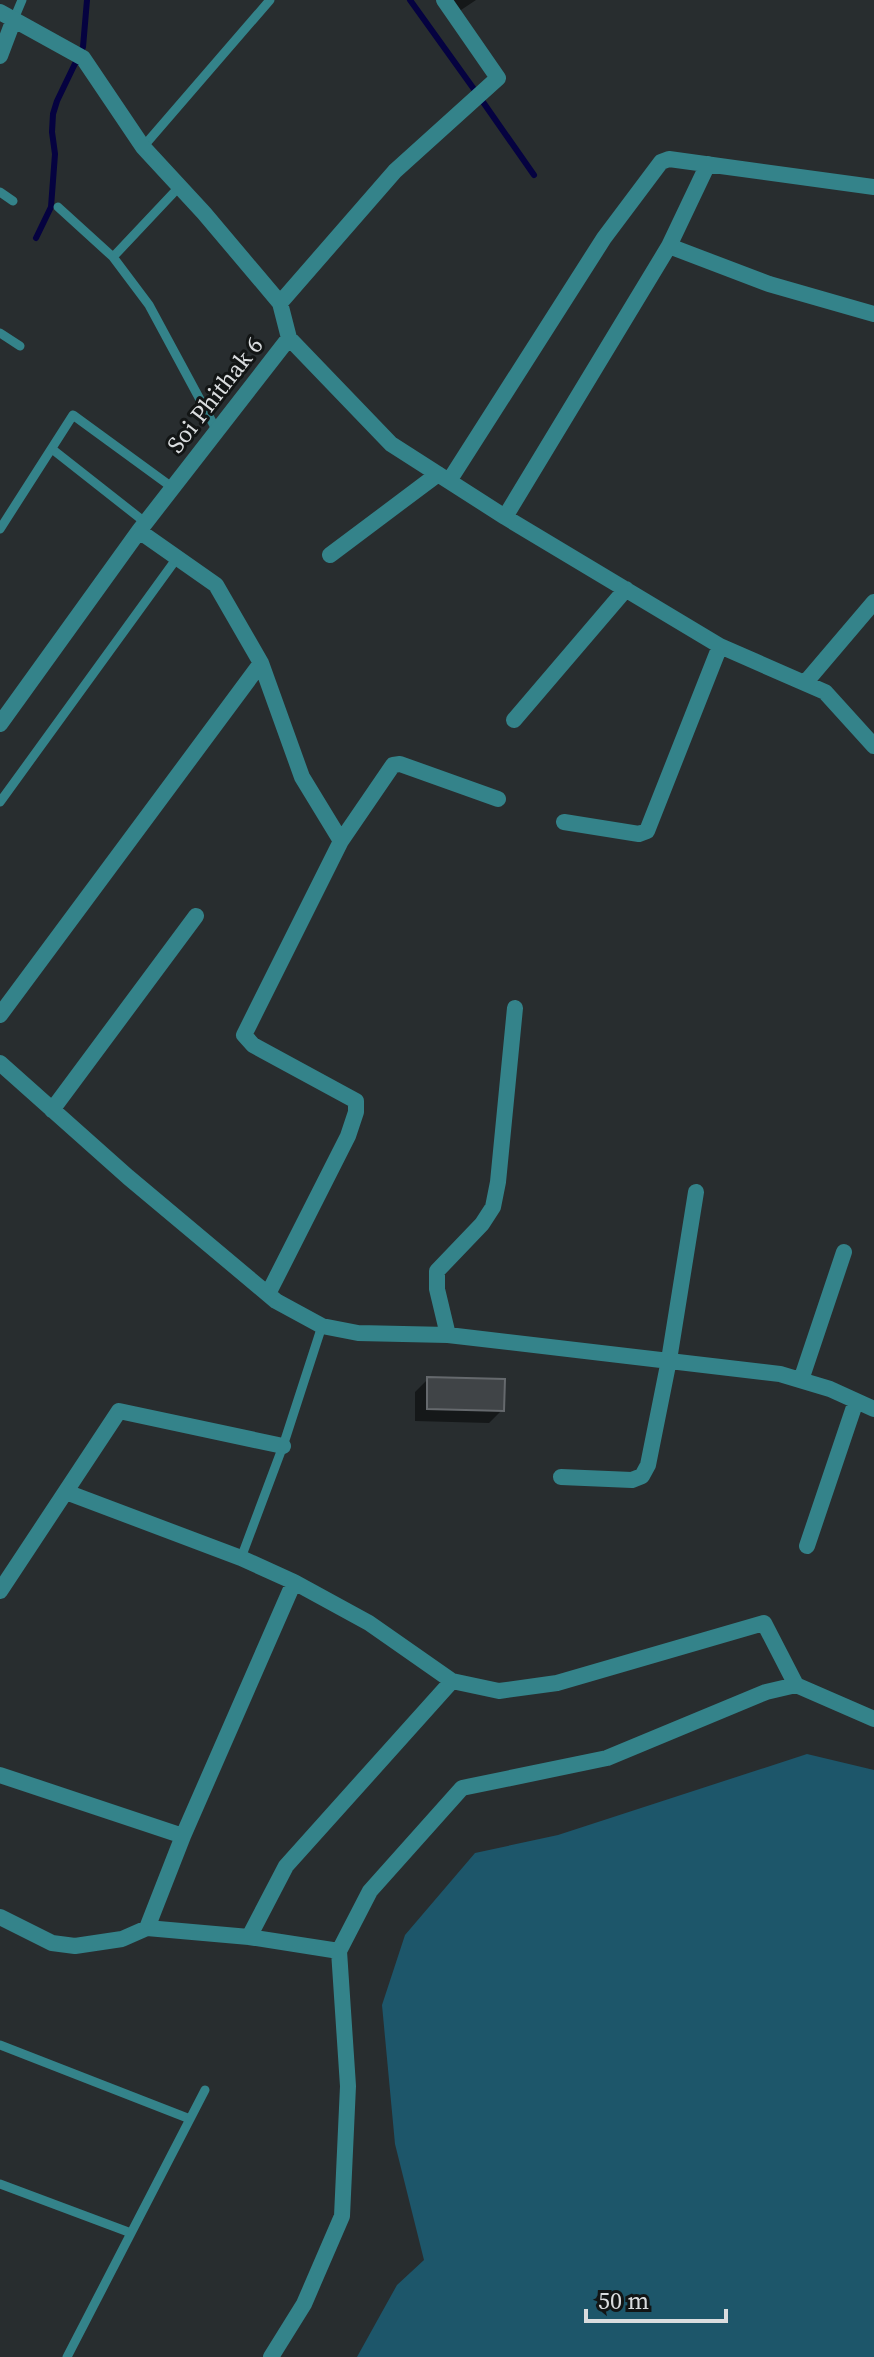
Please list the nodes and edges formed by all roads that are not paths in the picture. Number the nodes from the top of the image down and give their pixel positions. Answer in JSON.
{"nodes":[{"id":1,"x":22,"y":0,"type":"edge"},
{"id":2,"x":270,"y":0,"type":"edge"},
{"id":3,"x":444,"y":0,"type":"edge"},
{"id":4,"x":7,"y":16,"type":"edge"},
{"id":5,"x":0,"y":56,"type":"edge"},
{"id":6,"x":143,"y":147,"type":"junction"},
{"id":7,"x":708,"y":164,"type":"junction"},
{"id":8,"x":179,"y":187,"type":"junction"},
{"id":9,"x":874,"y":187,"type":"edge"},
{"id":10,"x":0,"y":192,"type":"edge"},
{"id":11,"x":13,"y":201,"type":"dead end"},
{"id":12,"x":58,"y":207,"type":"dead end"},
{"id":13,"x":669,"y":246,"type":"junction"},
{"id":14,"x":113,"y":257,"type":"junction"},
{"id":15,"x":280,"y":303,"type":"junction"},
{"id":16,"x":874,"y":314,"type":"edge"},
{"id":17,"x":0,"y":333,"type":"edge"},
{"id":18,"x":289,"y":338,"type":"junction"},
{"id":19,"x":20,"y":346,"type":"dead end"},
{"id":20,"x":217,"y":431,"type":"junction"},
{"id":21,"x":52,"y":449,"type":"junction"},
{"id":22,"x":444,"y":478,"type":"junction"},
{"id":23,"x":173,"y":488,"type":"junction"},
{"id":24,"x":505,"y":517,"type":"junction"},
{"id":25,"x":142,"y":527,"type":"junction"},
{"id":26,"x":0,"y":529,"type":"edge"},
{"id":27,"x":330,"y":555,"type":"dead end"},
{"id":28,"x":177,"y":558,"type":"junction"},
{"id":29,"x":626,"y":589,"type":"junction"},
{"id":30,"x":874,"y":602,"type":"edge"},
{"id":31,"x":720,"y":646,"type":"junction"},
{"id":32,"x":261,"y":663,"type":"junction"},
{"id":33,"x":805,"y":683,"type":"junction"},
{"id":34,"x":514,"y":720,"type":"dead end"},
{"id":35,"x":0,"y":724,"type":"edge"},
{"id":36,"x":874,"y":746,"type":"edge"},
{"id":37,"x":498,"y":799,"type":"dead end"},
{"id":38,"x":0,"y":802,"type":"edge"},
{"id":39,"x":564,"y":822,"type":"dead end"},
{"id":40,"x":341,"y":841,"type":"junction"},
{"id":41,"x":196,"y":916,"type":"dead end"},
{"id":42,"x":515,"y":1008,"type":"dead end"},
{"id":43,"x":0,"y":1015,"type":"edge"},
{"id":44,"x":0,"y":1063,"type":"edge"},
{"id":45,"x":52,"y":1110,"type":"junction"},
{"id":46,"x":696,"y":1192,"type":"dead end"},
{"id":47,"x":844,"y":1252,"type":"dead end"},
{"id":48,"x":268,"y":1294,"type":"junction"},
{"id":49,"x":322,"y":1326,"type":"junction"},
{"id":50,"x":448,"y":1335,"type":"junction"},
{"id":51,"x":669,"y":1360,"type":"junction"},
{"id":52,"x":801,"y":1380,"type":"junction"},
{"id":53,"x":856,"y":1401,"type":"junction"},
{"id":54,"x":874,"y":1409,"type":"edge"},
{"id":55,"x":283,"y":1446,"type":"junction"},
{"id":56,"x":561,"y":1477,"type":"dead end"},
{"id":57,"x":66,"y":1492,"type":"junction"},
{"id":58,"x":807,"y":1546,"type":"dead end"},
{"id":59,"x":241,"y":1558,"type":"junction"},
{"id":60,"x":294,"y":1582,"type":"junction"},
{"id":61,"x":1,"y":1588,"type":"edge"},
{"id":62,"x":452,"y":1681,"type":"junction"},
{"id":63,"x":796,"y":1685,"type":"junction"},
{"id":64,"x":874,"y":1719,"type":"edge"},
{"id":65,"x":0,"y":1775,"type":"edge"},
{"id":66,"x":183,"y":1836,"type":"junction"},
{"id":67,"x":0,"y":1917,"type":"edge"},
{"id":68,"x":147,"y":1928,"type":"junction"},
{"id":69,"x":249,"y":1937,"type":"junction"},
{"id":70,"x":339,"y":1951,"type":"junction"},
{"id":71,"x":0,"y":2045,"type":"edge"},
{"id":72,"x":205,"y":2090,"type":"dead end"},
{"id":73,"x":190,"y":2119,"type":"junction"},
{"id":74,"x":0,"y":2184,"type":"edge"},
{"id":75,"x":131,"y":2233,"type":"junction"},
{"id":76,"x":67,"y":2357,"type":"edge"},
{"id":77,"x":271,"y":2357,"type":"edge"}],
"edges":[{"from":1,"to":4,"type":"lane"},
{"from":2,"to":6,"type":"lane"},
{"from":3,"to":15,"type":"street"},
{"from":4,"to":5,"type":"street"},
{"from":4,"to":6,"type":"street"},
{"from":6,"to":8,"type":"street"},
{"from":7,"to":9,"type":"street"},
{"from":7,"to":13,"type":"street"},
{"from":7,"to":22,"type":"street"},
{"from":8,"to":14,"type":"lane"},
{"from":8,"to":15,"type":"street"},
{"from":10,"to":11,"type":"lane"},
{"from":12,"to":14,"type":"lane"},
{"from":13,"to":16,"type":"street"},
{"from":13,"to":24,"type":"street"},
{"from":14,"to":20,"type":"lane"},
{"from":15,"to":18,"type":"street","name":"Soi Phithak 6"},
{"from":17,"to":19,"type":"lane"},
{"from":18,"to":20,"type":"street","name":"Soi Phithak 6"},
{"from":18,"to":22,"type":"street"},
{"from":20,"to":23,"type":"street","name":"Soi Phithak 6"},
{"from":21,"to":23,"type":"lane"},
{"from":21,"to":25,"type":"lane"},
{"from":21,"to":26,"type":"lane"},
{"from":22,"to":24,"type":"street"},
{"from":22,"to":27,"type":"street"},
{"from":23,"to":25,"type":"street","name":"Soi Phithak 6"},
{"from":24,"to":29,"type":"street"},
{"from":25,"to":28,"type":"street"},
{"from":25,"to":35,"type":"street","name":"Soi Phithak 6"},
{"from":28,"to":32,"type":"street"},
{"from":28,"to":38,"type":"lane"},
{"from":29,"to":31,"type":"street"},
{"from":29,"to":34,"type":"street"},
{"from":30,"to":33,"type":"street"},
{"from":31,"to":33,"type":"street"},
{"from":31,"to":39,"type":"street"},
{"from":32,"to":40,"type":"street"},
{"from":32,"to":43,"type":"street"},
{"from":33,"to":36,"type":"street"},
{"from":37,"to":40,"type":"street"},
{"from":40,"to":48,"type":"street"},
{"from":41,"to":45,"type":"street"},
{"from":42,"to":50,"type":"street"},
{"from":44,"to":45,"type":"street"},
{"from":45,"to":48,"type":"street"},
{"from":46,"to":51,"type":"street"},
{"from":47,"to":52,"type":"street"},
{"from":48,"to":49,"type":"street"},
{"from":49,"to":50,"type":"street"},
{"from":49,"to":55,"type":"lane"},
{"from":50,"to":51,"type":"street"},
{"from":51,"to":52,"type":"street"},
{"from":51,"to":56,"type":"street"},
{"from":52,"to":53,"type":"street"},
{"from":53,"to":54,"type":"street"},
{"from":53,"to":58,"type":"street"},
{"from":55,"to":57,"type":"street"},
{"from":55,"to":59,"type":"lane"},
{"from":57,"to":59,"type":"street"},
{"from":57,"to":61,"type":"street"},
{"from":59,"to":60,"type":"street"},
{"from":60,"to":62,"type":"street"},
{"from":60,"to":66,"type":"street"},
{"from":62,"to":63,"type":"street"},
{"from":62,"to":69,"type":"street"},
{"from":63,"to":64,"type":"street"},
{"from":63,"to":70,"type":"street"},
{"from":65,"to":66,"type":"street"},
{"from":66,"to":68,"type":"street"},
{"from":67,"to":68,"type":"street"},
{"from":68,"to":69,"type":"street"},
{"from":69,"to":70,"type":"street"},
{"from":70,"to":77,"type":"street"},
{"from":71,"to":73,"type":"lane"},
{"from":72,"to":73,"type":"lane"},
{"from":73,"to":75,"type":"lane"},
{"from":74,"to":75,"type":"lane"},
{"from":75,"to":76,"type":"lane"}]}
